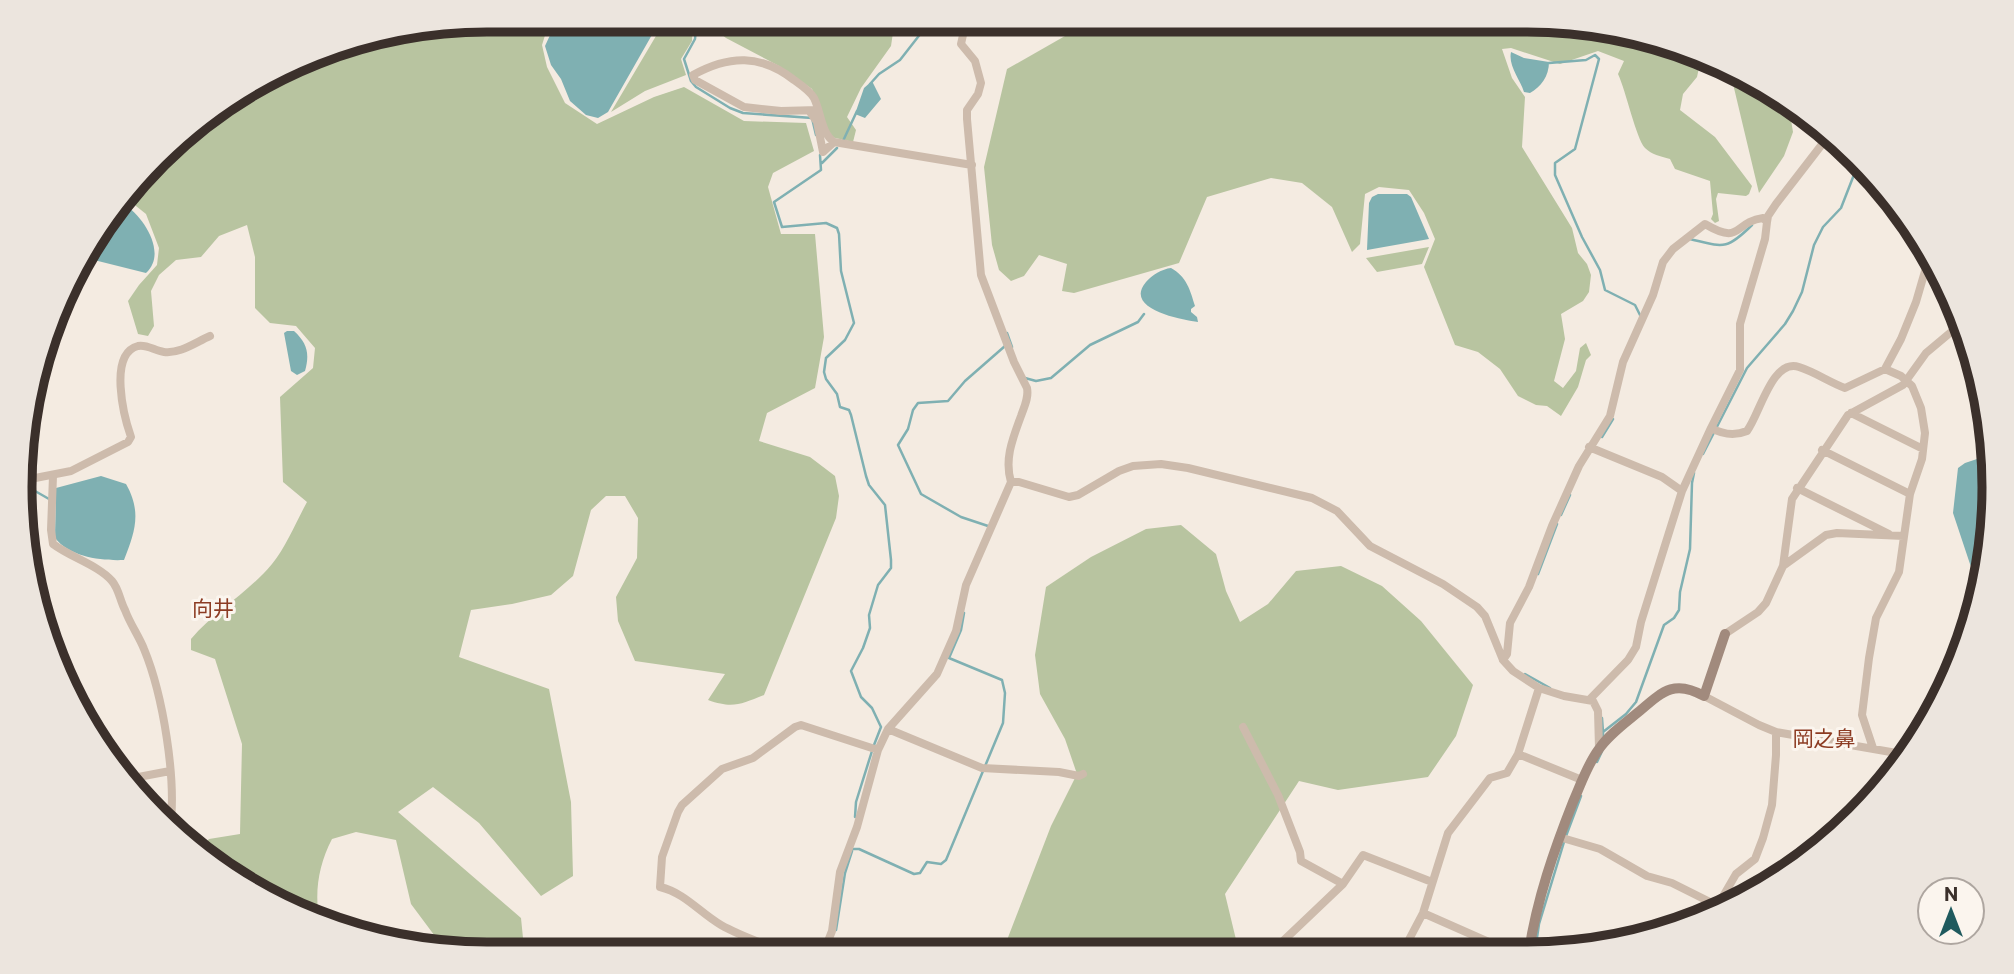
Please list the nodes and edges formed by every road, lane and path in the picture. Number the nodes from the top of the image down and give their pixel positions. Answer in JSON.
{"nodes":[{"id":1,"x":964,"y":32,"type":"edge"},
{"id":2,"x":814,"y":111,"type":"junction"},
{"id":3,"x":834,"y":142,"type":"junction"},
{"id":4,"x":1824,"y":142,"type":"edge"},
{"id":5,"x":972,"y":165,"type":"junction"},
{"id":6,"x":1767,"y":222,"type":"junction"},
{"id":7,"x":1926,"y":268,"type":"edge"},
{"id":8,"x":1954,"y":330,"type":"edge"},
{"id":9,"x":210,"y":336,"type":"dead end"},
{"id":10,"x":1885,"y":369,"type":"junction"},
{"id":11,"x":1908,"y":381,"type":"junction"},
{"id":12,"x":1851,"y":413,"type":"junction"},
{"id":13,"x":1714,"y":430,"type":"junction"},
{"id":14,"x":1589,"y":447,"type":"junction"},
{"id":15,"x":1923,"y":449,"type":"junction"},
{"id":16,"x":1822,"y":450,"type":"junction"},
{"id":17,"x":53,"y":476,"type":"junction"},
{"id":18,"x":32,"y":479,"type":"edge"},
{"id":19,"x":1012,"y":482,"type":"junction"},
{"id":20,"x":1797,"y":488,"type":"junction"},
{"id":21,"x":1682,"y":491,"type":"junction"},
{"id":22,"x":1910,"y":494,"type":"junction"},
{"id":23,"x":1899,"y":537,"type":"junction"},
{"id":24,"x":1783,"y":566,"type":"junction"},
{"id":25,"x":1725,"y":634,"type":"joint"},
{"id":26,"x":1503,"y":660,"type":"junction"},
{"id":27,"x":1539,"y":688,"type":"junction"},
{"id":28,"x":1704,"y":696,"type":"junction"},
{"id":29,"x":1590,"y":699,"type":"junction"},
{"id":30,"x":1244,"y":727,"type":"dead end"},
{"id":31,"x":888,"y":729,"type":"junction"},
{"id":32,"x":1776,"y":732,"type":"junction"},
{"id":33,"x":1605,"y":745,"type":"junction"},
{"id":34,"x":1872,"y":748,"type":"junction"},
{"id":35,"x":874,"y":749,"type":"junction"},
{"id":36,"x":1894,"y":753,"type":"edge"},
{"id":37,"x":1518,"y":754,"type":"junction"},
{"id":38,"x":170,"y":771,"type":"junction"},
{"id":39,"x":1083,"y":774,"type":"dead end"},
{"id":40,"x":137,"y":777,"type":"edge"},
{"id":41,"x":1581,"y":780,"type":"junction"},
{"id":42,"x":171,"y":814,"type":"edge"},
{"id":43,"x":1563,"y":838,"type":"junction"},
{"id":44,"x":1432,"y":882,"type":"junction"},
{"id":45,"x":1343,"y":884,"type":"junction"},
{"id":46,"x":1723,"y":898,"type":"edge"},
{"id":47,"x":1713,"y":903,"type":"edge"},
{"id":48,"x":1423,"y":913,"type":"junction"},
{"id":49,"x":760,"y":942,"type":"edge"},
{"id":50,"x":828,"y":942,"type":"edge"},
{"id":51,"x":1282,"y":942,"type":"edge"},
{"id":52,"x":1408,"y":942,"type":"edge"},
{"id":53,"x":1489,"y":942,"type":"edge"},
{"id":54,"x":1531,"y":942,"type":"edge"}],
"edges":[{"from":1,"to":5,"type":"street"},
{"from":2,"to":2,"type":"street"},
{"from":2,"to":3,"type":"street"},
{"from":2,"to":3,"type":"street"},
{"from":3,"to":5,"type":"street"},
{"from":4,"to":6,"type":"street"},
{"from":5,"to":19,"type":"street"},
{"from":6,"to":13,"type":"street"},
{"from":6,"to":14,"type":"street"},
{"from":7,"to":10,"type":"street"},
{"from":8,"to":11,"type":"street"},
{"from":9,"to":17,"type":"street"},
{"from":10,"to":11,"type":"street"},
{"from":10,"to":13,"type":"street"},
{"from":11,"to":12,"type":"street"},
{"from":11,"to":15,"type":"street"},
{"from":12,"to":15,"type":"street"},
{"from":12,"to":16,"type":"street"},
{"from":13,"to":21,"type":"street"},
{"from":14,"to":21,"type":"street"},
{"from":14,"to":26,"type":"street"},
{"from":15,"to":22,"type":"street"},
{"from":16,"to":20,"type":"street"},
{"from":16,"to":22,"type":"street"},
{"from":17,"to":18,"type":"street"},
{"from":17,"to":38,"type":"street"},
{"from":19,"to":26,"type":"street"},
{"from":19,"to":31,"type":"street"},
{"from":20,"to":23,"type":"street"},
{"from":20,"to":24,"type":"street"},
{"from":21,"to":29,"type":"street"},
{"from":22,"to":23,"type":"street"},
{"from":23,"to":24,"type":"street"},
{"from":23,"to":34,"type":"street"},
{"from":24,"to":25,"type":"street"},
{"from":25,"to":28,"type":"street"},
{"from":26,"to":27,"type":"street"},
{"from":27,"to":29,"type":"street"},
{"from":27,"to":37,"type":"street"},
{"from":28,"to":32,"type":"street"},
{"from":28,"to":33,"type":"street"},
{"from":29,"to":33,"type":"street"},
{"from":30,"to":45,"type":"street"},
{"from":31,"to":35,"type":"street"},
{"from":31,"to":39,"type":"street"},
{"from":32,"to":34,"type":"street"},
{"from":32,"to":46,"type":"street"},
{"from":33,"to":41,"type":"street"},
{"from":34,"to":36,"type":"street"},
{"from":35,"to":49,"type":"street"},
{"from":35,"to":50,"type":"street"},
{"from":37,"to":41,"type":"street"},
{"from":37,"to":44,"type":"street"},
{"from":38,"to":40,"type":"street"},
{"from":38,"to":42,"type":"street"},
{"from":41,"to":43,"type":"street"},
{"from":43,"to":47,"type":"street"},
{"from":43,"to":54,"type":"street"},
{"from":44,"to":45,"type":"street"},
{"from":44,"to":48,"type":"street"},
{"from":45,"to":51,"type":"street"},
{"from":48,"to":52,"type":"street"},
{"from":48,"to":53,"type":"street"}]}
